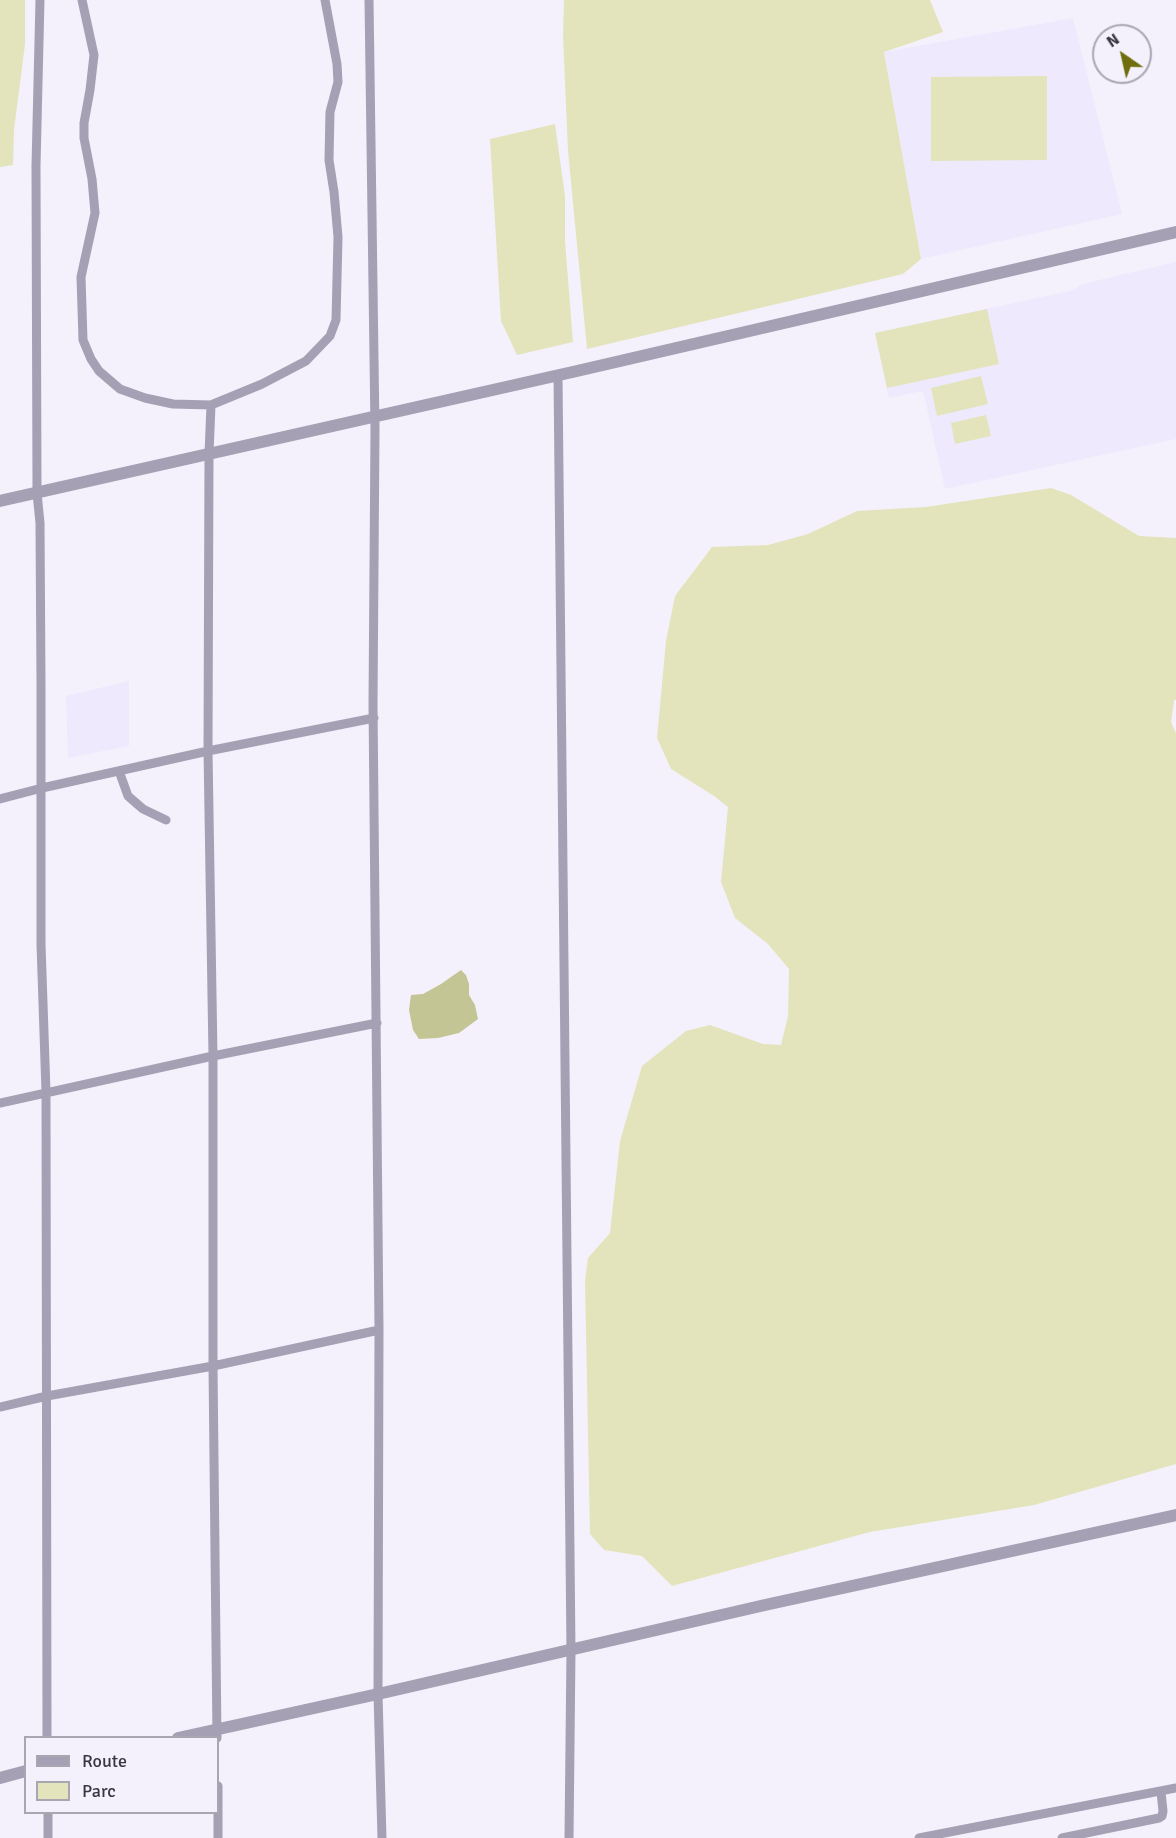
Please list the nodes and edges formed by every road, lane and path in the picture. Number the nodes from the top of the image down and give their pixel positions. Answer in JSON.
{"nodes":[{"id":1,"x":40,"y":0,"type":"edge"},
{"id":2,"x":82,"y":0,"type":"edge"},
{"id":3,"x":325,"y":0,"type":"edge"},
{"id":4,"x":369,"y":0,"type":"edge"},
{"id":5,"x":1176,"y":232,"type":"edge"},
{"id":6,"x":558,"y":376,"type":"junction"},
{"id":7,"x":211,"y":405,"type":"junction"},
{"id":8,"x":375,"y":417,"type":"junction"},
{"id":9,"x":209,"y":454,"type":"junction"},
{"id":10,"x":37,"y":493,"type":"junction"},
{"id":11,"x":0,"y":501,"type":"edge"},
{"id":12,"x":374,"y":718,"type":"junction"},
{"id":13,"x":208,"y":751,"type":"junction"},
{"id":14,"x":119,"y":771,"type":"junction"},
{"id":15,"x":42,"y":788,"type":"junction"},
{"id":16,"x":0,"y":799,"type":"edge"},
{"id":17,"x":166,"y":820,"type":"dead end"},
{"id":18,"x":377,"y":1023,"type":"junction"},
{"id":19,"x":213,"y":1056,"type":"junction"},
{"id":20,"x":46,"y":1092,"type":"junction"},
{"id":21,"x":0,"y":1103,"type":"edge"},
{"id":22,"x":379,"y":1330,"type":"junction"},
{"id":23,"x":213,"y":1366,"type":"junction"},
{"id":24,"x":47,"y":1396,"type":"junction"},
{"id":25,"x":0,"y":1407,"type":"edge"},
{"id":26,"x":1176,"y":1515,"type":"edge"},
{"id":27,"x":571,"y":1650,"type":"junction"},
{"id":28,"x":378,"y":1694,"type":"junction"},
{"id":29,"x":217,"y":1733,"type":"edge"},
{"id":30,"x":47,"y":1736,"type":"edge"},
{"id":31,"x":188,"y":1736,"type":"edge"},
{"id":32,"x":24,"y":1772,"type":"edge"},
{"id":33,"x":0,"y":1778,"type":"edge"},
{"id":34,"x":1176,"y":1788,"type":"edge"},
{"id":35,"x":1161,"y":1792,"type":"junction"},
{"id":36,"x":48,"y":1814,"type":"edge"},
{"id":37,"x":218,"y":1814,"type":"edge"},
{"id":38,"x":48,"y":1838,"type":"edge"},
{"id":39,"x":218,"y":1838,"type":"edge"},
{"id":40,"x":382,"y":1838,"type":"edge"},
{"id":41,"x":569,"y":1838,"type":"edge"},
{"id":42,"x":919,"y":1838,"type":"edge"},
{"id":43,"x":1062,"y":1838,"type":"edge"}],
"edges":[{"from":1,"to":10,"type":"street"},
{"from":2,"to":7,"type":"street"},
{"from":3,"to":7,"type":"street"},
{"from":4,"to":8,"type":"street"},
{"from":5,"to":6,"type":"street"},
{"from":6,"to":8,"type":"street"},
{"from":6,"to":27,"type":"street"},
{"from":7,"to":9,"type":"street"},
{"from":8,"to":9,"type":"street"},
{"from":8,"to":12,"type":"street"},
{"from":9,"to":10,"type":"street"},
{"from":9,"to":13,"type":"street"},
{"from":10,"to":11,"type":"street"},
{"from":10,"to":15,"type":"street"},
{"from":12,"to":13,"type":"street"},
{"from":12,"to":18,"type":"street"},
{"from":13,"to":14,"type":"street"},
{"from":13,"to":19,"type":"street"},
{"from":14,"to":15,"type":"street"},
{"from":14,"to":17,"type":"street"},
{"from":15,"to":16,"type":"street"},
{"from":15,"to":20,"type":"street"},
{"from":18,"to":19,"type":"street"},
{"from":18,"to":22,"type":"street"},
{"from":19,"to":20,"type":"street"},
{"from":19,"to":23,"type":"street"},
{"from":20,"to":21,"type":"street"},
{"from":20,"to":24,"type":"street"},
{"from":22,"to":23,"type":"street"},
{"from":22,"to":28,"type":"street"},
{"from":23,"to":24,"type":"street"},
{"from":23,"to":29,"type":"street"},
{"from":24,"to":25,"type":"street"},
{"from":24,"to":30,"type":"street"},
{"from":26,"to":27,"type":"street"},
{"from":27,"to":28,"type":"street"},
{"from":27,"to":41,"type":"street"},
{"from":28,"to":29,"type":"street"},
{"from":28,"to":40,"type":"street"},
{"from":29,"to":31,"type":"street"},
{"from":32,"to":33,"type":"street"},
{"from":34,"to":35,"type":"street"},
{"from":35,"to":42,"type":"street"},
{"from":35,"to":43,"type":"street"},
{"from":36,"to":38,"type":"street"},
{"from":37,"to":39,"type":"street"}]}
